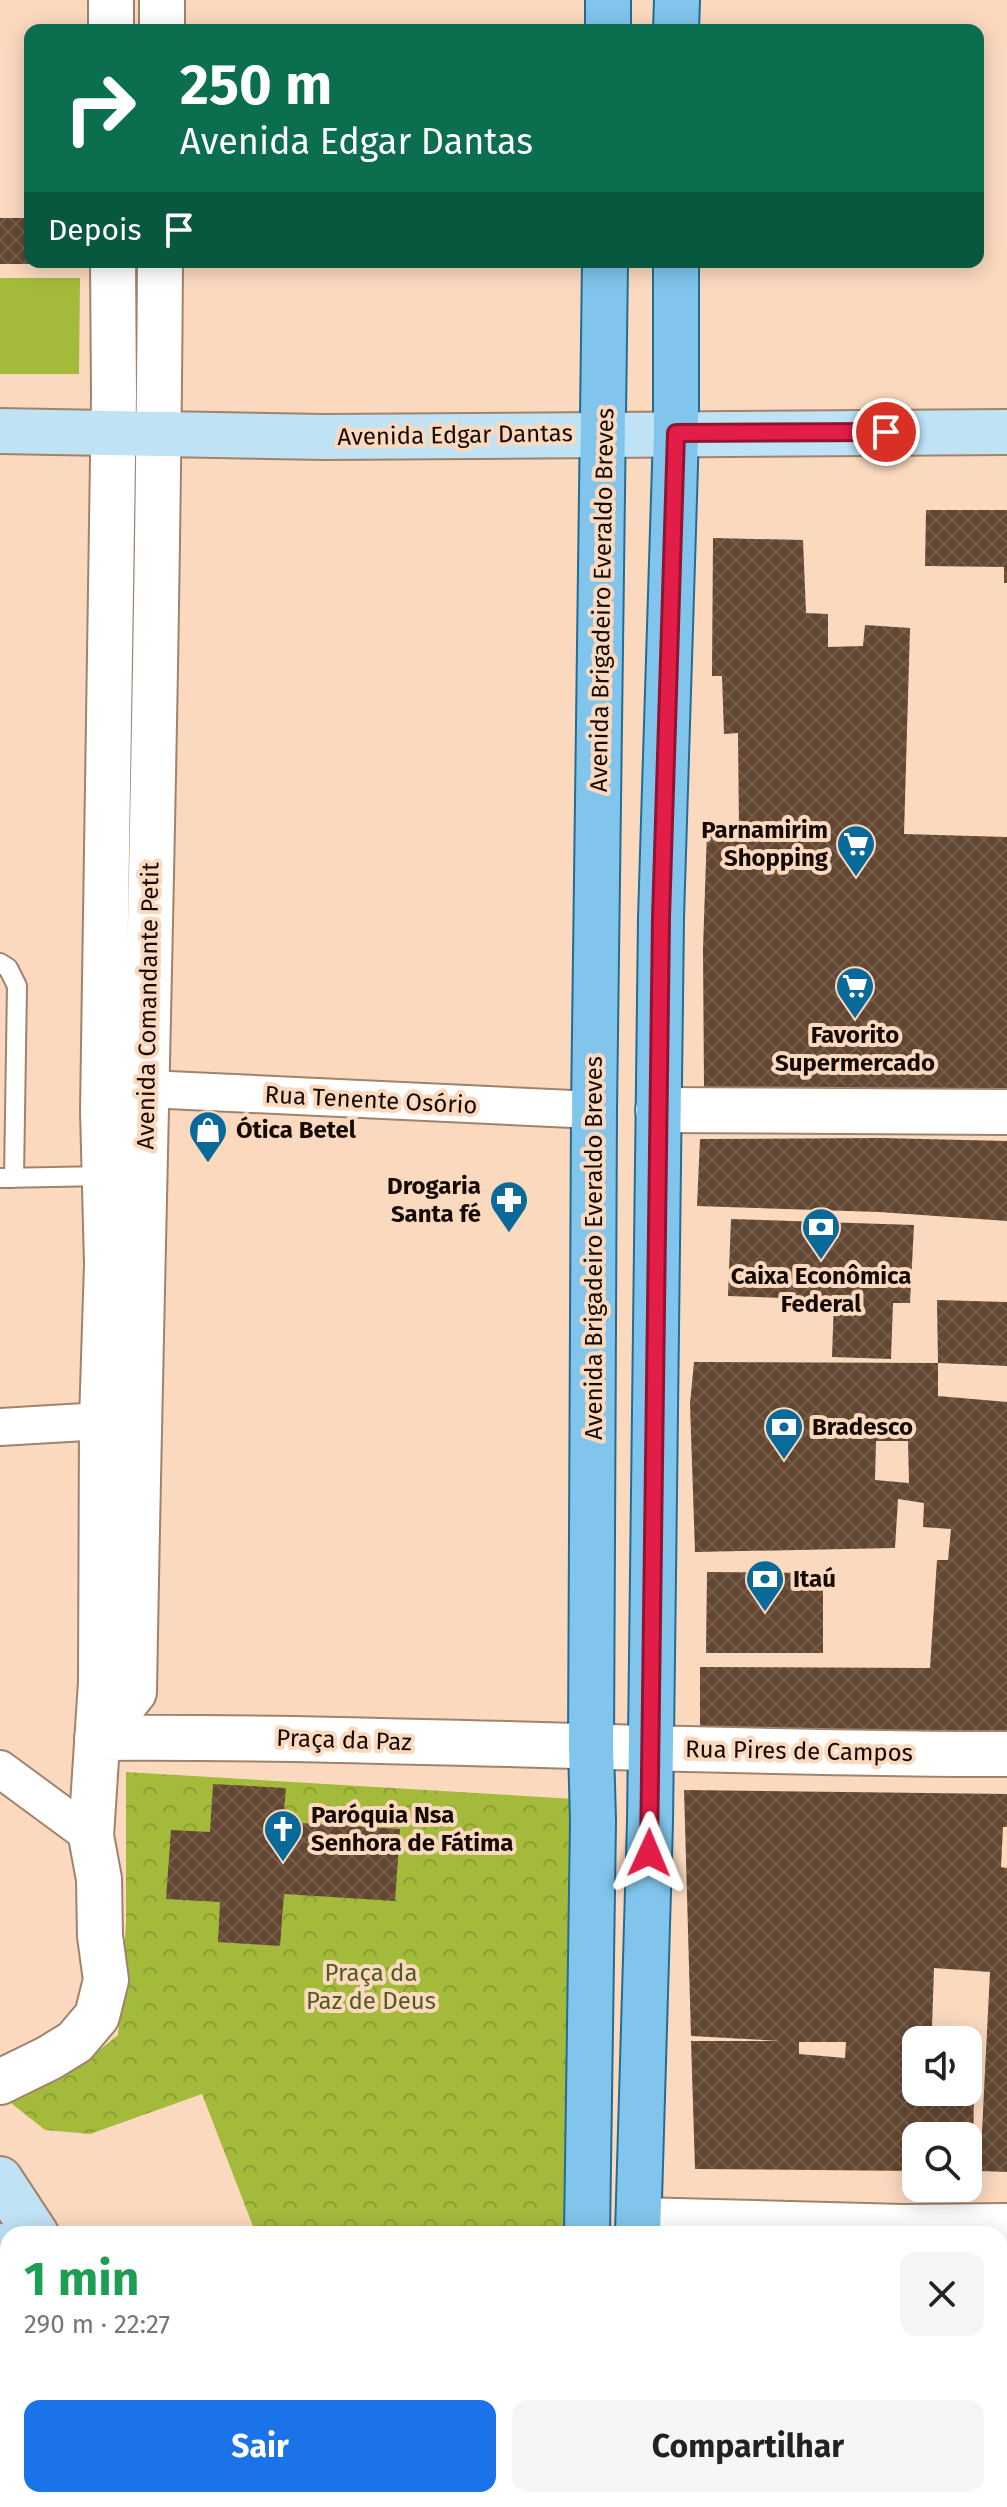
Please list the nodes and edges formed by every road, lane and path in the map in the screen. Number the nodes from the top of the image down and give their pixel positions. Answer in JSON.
{"nodes":[{"id":1,"x":111,"y":0,"type":"edge"},
{"id":2,"x":162,"y":0,"type":"edge"},
{"id":3,"x":608,"y":0,"type":"edge"},
{"id":4,"x":677,"y":0,"type":"edge"},
{"id":5,"x":111,"y":24,"type":"edge"},
{"id":6,"x":162,"y":24,"type":"edge"},
{"id":7,"x":608,"y":24,"type":"edge"},
{"id":8,"x":676,"y":24,"type":"edge"},
{"id":9,"x":113,"y":268,"type":"edge"},
{"id":10,"x":160,"y":268,"type":"edge"},
{"id":11,"x":605,"y":268,"type":"edge"},
{"id":12,"x":676,"y":268,"type":"edge"},
{"id":13,"x":0,"y":431,"type":"edge"},
{"id":14,"x":1007,"y":432,"type":"edge"},
{"id":15,"x":603,"y":433,"type":"junction"},
{"id":16,"x":676,"y":433,"type":"junction"},
{"id":17,"x":160,"y":434,"type":"junction"},
{"id":18,"x":113,"y":435,"type":"junction"},
{"id":19,"x":0,"y":963,"type":"edge"},
{"id":20,"x":147,"y":1089,"type":"junction"},
{"id":21,"x":594,"y":1110,"type":"junction"},
{"id":22,"x":658,"y":1110,"type":"junction"},
{"id":23,"x":1007,"y":1112,"type":"edge"},
{"id":24,"x":105,"y":1176,"type":"junction"},
{"id":25,"x":7,"y":1178,"type":"edge"},
{"id":26,"x":124,"y":1263,"type":"junction"},
{"id":27,"x":102,"y":1421,"type":"junction"},
{"id":28,"x":0,"y":1427,"type":"edge"},
{"id":29,"x":97,"y":1738,"type":"junction"},
{"id":30,"x":649,"y":1747,"type":"junction"},
{"id":31,"x":591,"y":1748,"type":"junction"},
{"id":32,"x":1007,"y":1754,"type":"edge"},
{"id":33,"x":0,"y":1769,"type":"edge"},
{"id":34,"x":91,"y":1836,"type":"junction"},
{"id":35,"x":0,"y":2082,"type":"edge"},
{"id":36,"x":0,"y":2179,"type":"edge"},
{"id":37,"x":31,"y":2226,"type":"edge"},
{"id":38,"x":587,"y":2226,"type":"edge"},
{"id":39,"x":638,"y":2226,"type":"edge"}],
"edges":[{"from":1,"to":5,"type":"street"},
{"from":2,"to":6,"type":"street"},
{"from":3,"to":7,"type":"main road"},
{"from":4,"to":8,"type":"main road"},
{"from":9,"to":18,"type":"street","name":"Avenida Comandante Petit"},
{"from":10,"to":17,"type":"street","name":"Avenida Comandante Petit"},
{"from":11,"to":15,"type":"main road","name":"Avenida Brigadeiro Everaldo Breves"},
{"from":12,"to":16,"type":"main road"},
{"from":13,"to":18,"type":"main road","name":"Avenida Edgar Dantas"},
{"from":14,"to":16,"type":"main road","name":"Avenida Edgar Dantas"},
{"from":15,"to":16,"type":"main road","name":"Avenida Edgar Dantas"},
{"from":15,"to":17,"type":"main road","name":"Avenida Edgar Dantas"},
{"from":15,"to":21,"type":"main road","name":"Avenida Brigadeiro Everaldo Breves"},
{"from":16,"to":22,"type":"main road"},
{"from":17,"to":18,"type":"main road","name":"Avenida Edgar Dantas"},
{"from":17,"to":20,"type":"street","name":"Avenida Comandante Petit"},
{"from":18,"to":24,"type":"street","name":"Avenida Comandante Petit"},
{"from":19,"to":25,"type":"lane"},
{"from":20,"to":21,"type":"street","name":"Rua Tenente Osório"},
{"from":20,"to":26,"type":"street","name":"Avenida Comandante Petit"},
{"from":21,"to":31,"type":"main road","name":"Avenida Brigadeiro Everaldo Breves"},
{"from":22,"to":23,"type":"street"},
{"from":22,"to":30,"type":"main road"},
{"from":24,"to":25,"type":"lane"},
{"from":24,"to":26,"type":"street","name":"Avenida Comandante Petit"},
{"from":26,"to":27,"type":"street","name":"Avenida Comandante Petit"},
{"from":26,"to":29,"type":"street","name":"Avenida Comandante Petit"},
{"from":27,"to":28,"type":"street"},
{"from":27,"to":29,"type":"street","name":"Avenida Comandante Petit"},
{"from":29,"to":31,"type":"street","name":"Praça da Paz"},
{"from":29,"to":34,"type":"street","name":"Avenida Comandante Petit"},
{"from":30,"to":31,"type":"street","name":"Rua Pires de Campos"},
{"from":30,"to":32,"type":"street","name":"Rua Pires de Campos"},
{"from":30,"to":39,"type":"main road"},
{"from":31,"to":38,"type":"main road","name":"Avenida Brigadeiro Everaldo Breves"},
{"from":33,"to":34,"type":"street"},
{"from":34,"to":35,"type":"street","name":"Avenida Comandante Petit"},
{"from":36,"to":37,"type":"main road"}]}
